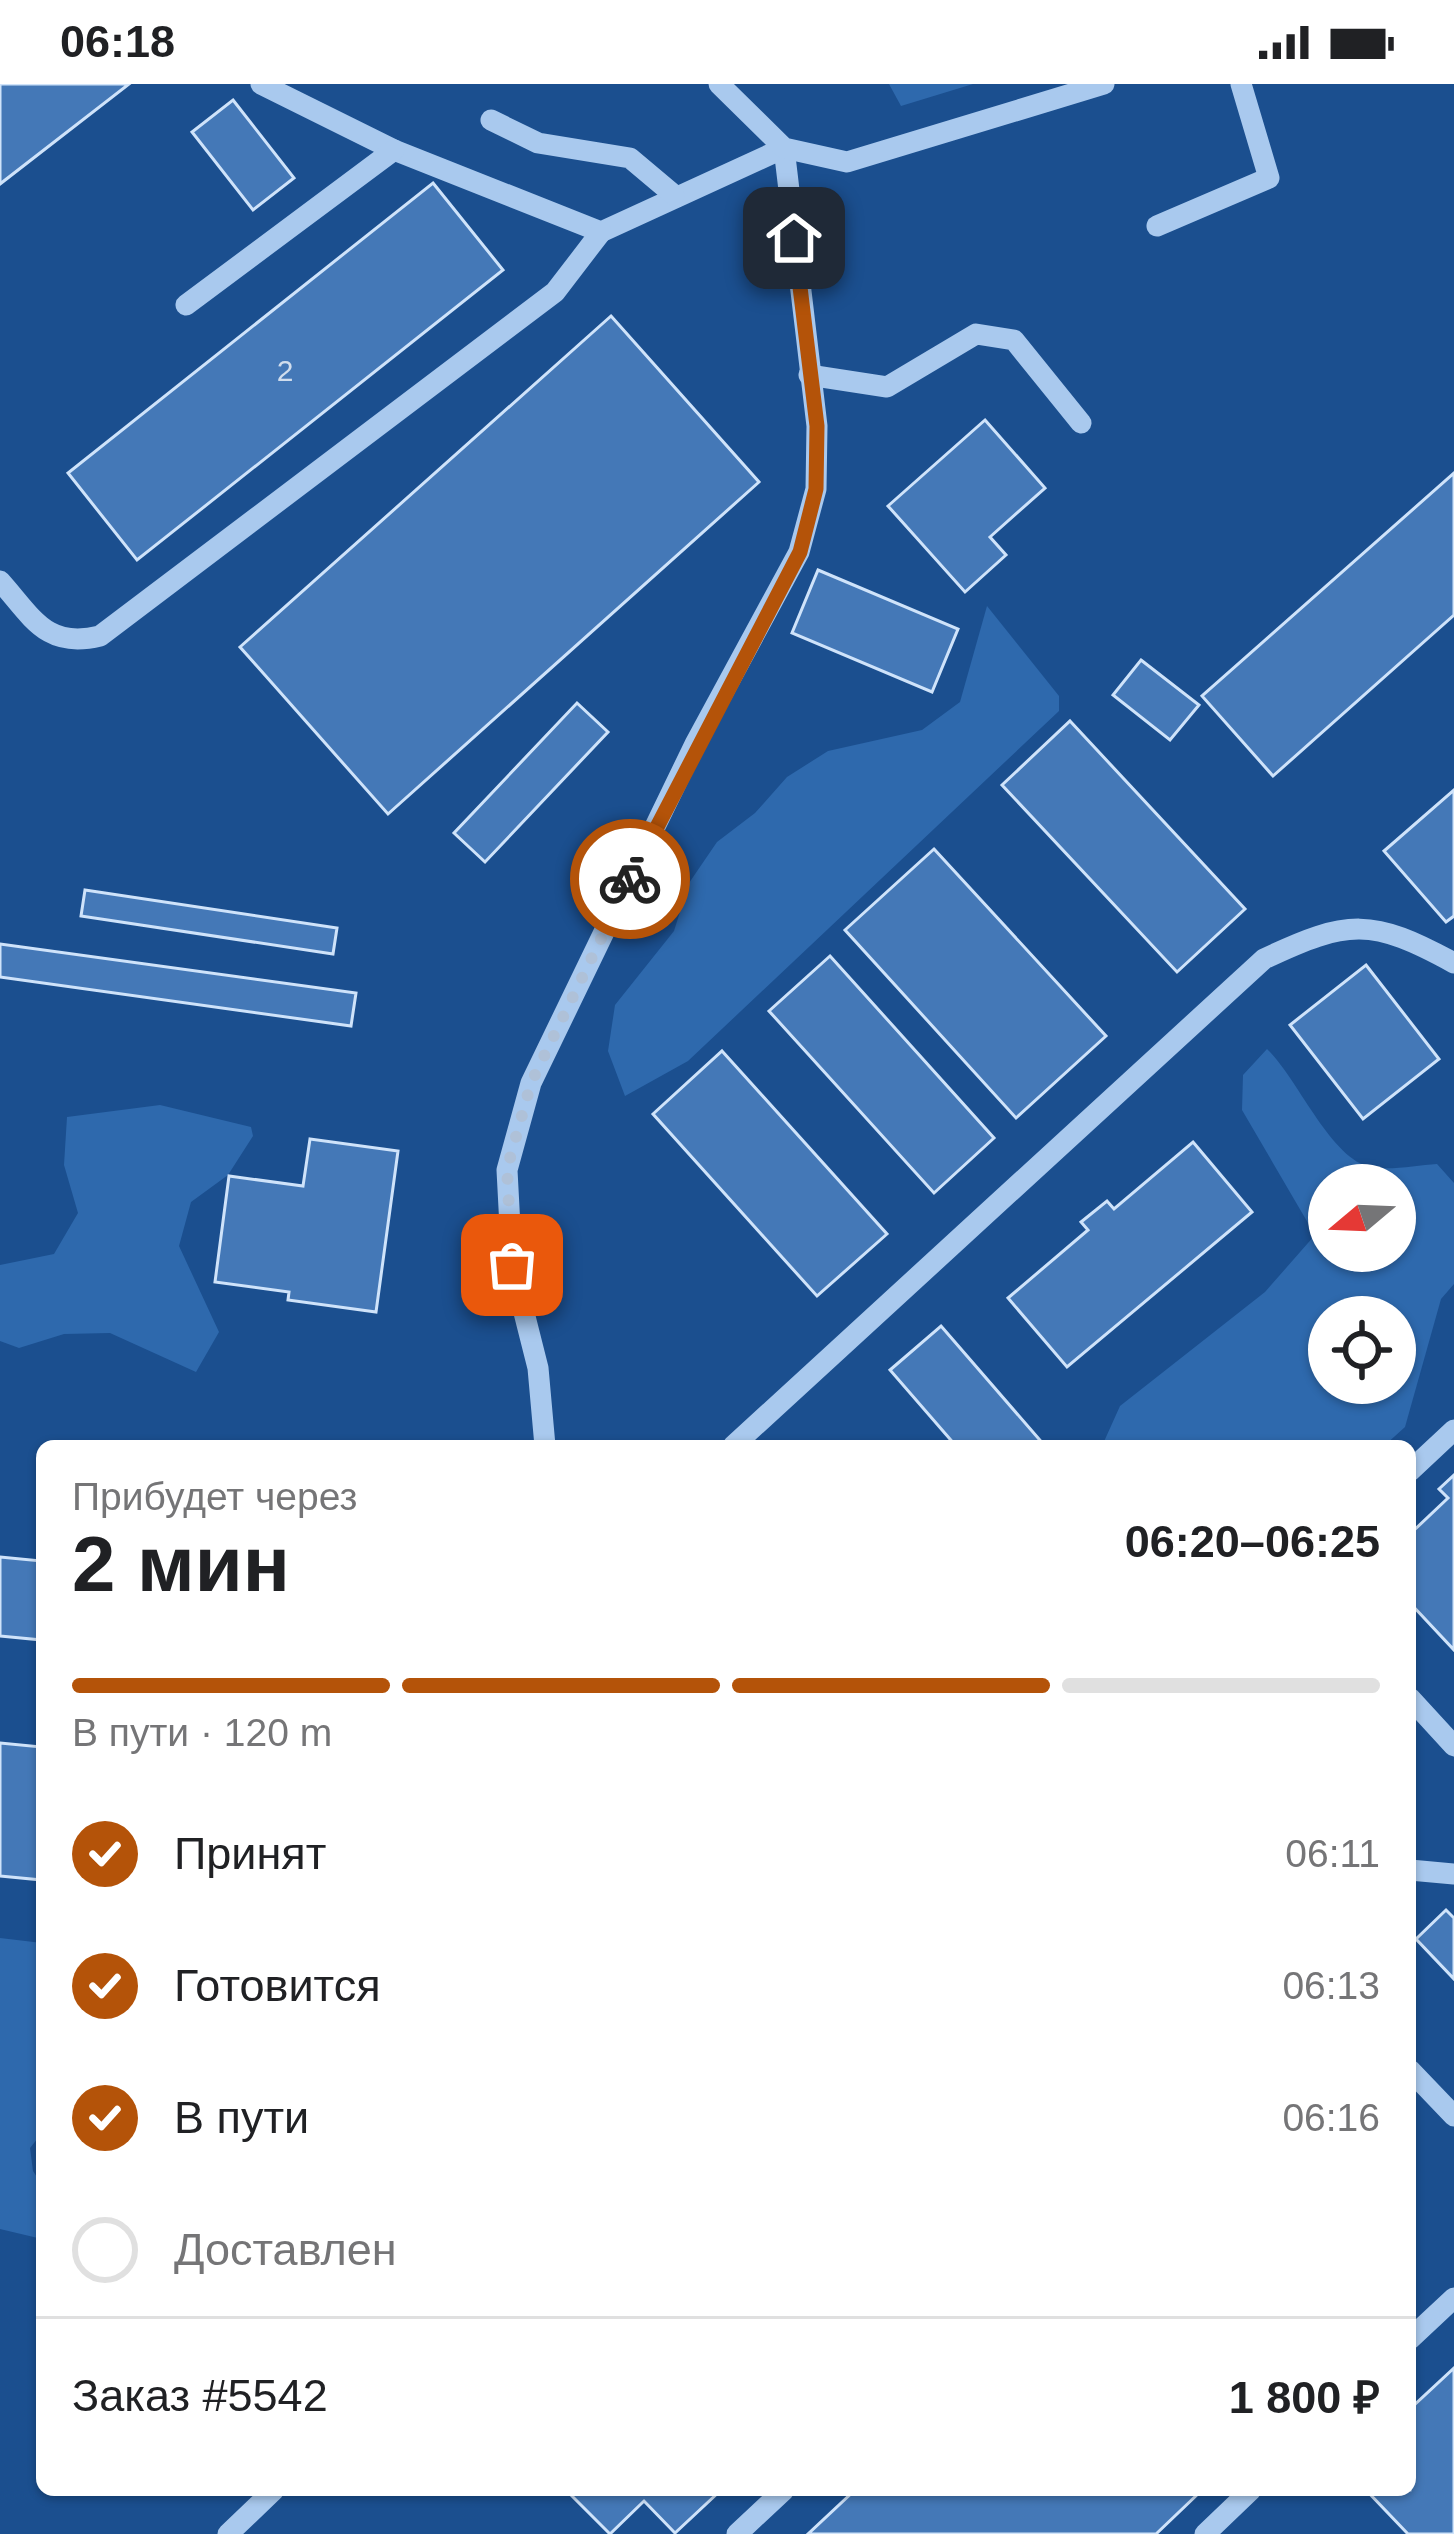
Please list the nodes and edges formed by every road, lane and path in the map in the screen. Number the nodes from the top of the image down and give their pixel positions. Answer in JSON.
{"nodes":[{"id":1,"x":261,"y":84,"type":"edge"},
{"id":2,"x":719,"y":84,"type":"edge"},
{"id":3,"x":1104,"y":84,"type":"edge"},
{"id":4,"x":1241,"y":84,"type":"edge"},
{"id":5,"x":491,"y":120,"type":"dead end"},
{"id":6,"x":784,"y":148,"type":"junction"},
{"id":7,"x":394,"y":150,"type":"junction"},
{"id":8,"x":674,"y":195,"type":"junction"},
{"id":9,"x":1157,"y":226,"type":"dead end"},
{"id":10,"x":601,"y":232,"type":"junction"},
{"id":11,"x":187,"y":304,"type":"dead end"},
{"id":12,"x":809,"y":375,"type":"junction"},
{"id":13,"x":1081,"y":423,"type":"dead end"},
{"id":14,"x":0,"y":581,"type":"edge"},
{"id":15,"x":1454,"y":963,"type":"edge"},
{"id":16,"x":1454,"y":1430,"type":"edge"},
{"id":17,"x":544,"y":1440,"type":"edge"},
{"id":18,"x":740,"y":1440,"type":"edge"},
{"id":19,"x":1416,"y":1465,"type":"edge"},
{"id":20,"x":1416,"y":1705,"type":"edge"},
{"id":21,"x":1454,"y":1746,"type":"edge"},
{"id":22,"x":1416,"y":1871,"type":"edge"},
{"id":23,"x":1454,"y":1874,"type":"edge"},
{"id":24,"x":1416,"y":2076,"type":"edge"},
{"id":25,"x":1454,"y":2116,"type":"edge"},
{"id":26,"x":1454,"y":2298,"type":"edge"},
{"id":27,"x":1416,"y":2333,"type":"edge"},
{"id":28,"x":268,"y":2496,"type":"edge"},
{"id":29,"x":778,"y":2496,"type":"edge"},
{"id":30,"x":1245,"y":2496,"type":"edge"},
{"id":31,"x":228,"y":2534,"type":"edge"},
{"id":32,"x":737,"y":2534,"type":"edge"},
{"id":33,"x":1205,"y":2534,"type":"edge"}],
"edges":[{"from":1,"to":7,"type":"street"},
{"from":2,"to":6,"type":"street"},
{"from":3,"to":6,"type":"street"},
{"from":4,"to":9,"type":"street"},
{"from":5,"to":8,"type":"street"},
{"from":6,"to":8,"type":"street"},
{"from":6,"to":12,"type":"street"},
{"from":7,"to":10,"type":"street"},
{"from":7,"to":11,"type":"street"},
{"from":8,"to":10,"type":"street"},
{"from":10,"to":14,"type":"street"},
{"from":12,"to":13,"type":"street"},
{"from":12,"to":17,"type":"street"},
{"from":15,"to":18,"type":"street"},
{"from":16,"to":19,"type":"street"},
{"from":20,"to":21,"type":"street"},
{"from":22,"to":23,"type":"street"},
{"from":24,"to":25,"type":"street"},
{"from":26,"to":27,"type":"street"},
{"from":28,"to":31,"type":"street"},
{"from":29,"to":32,"type":"street"},
{"from":30,"to":33,"type":"street"}]}
